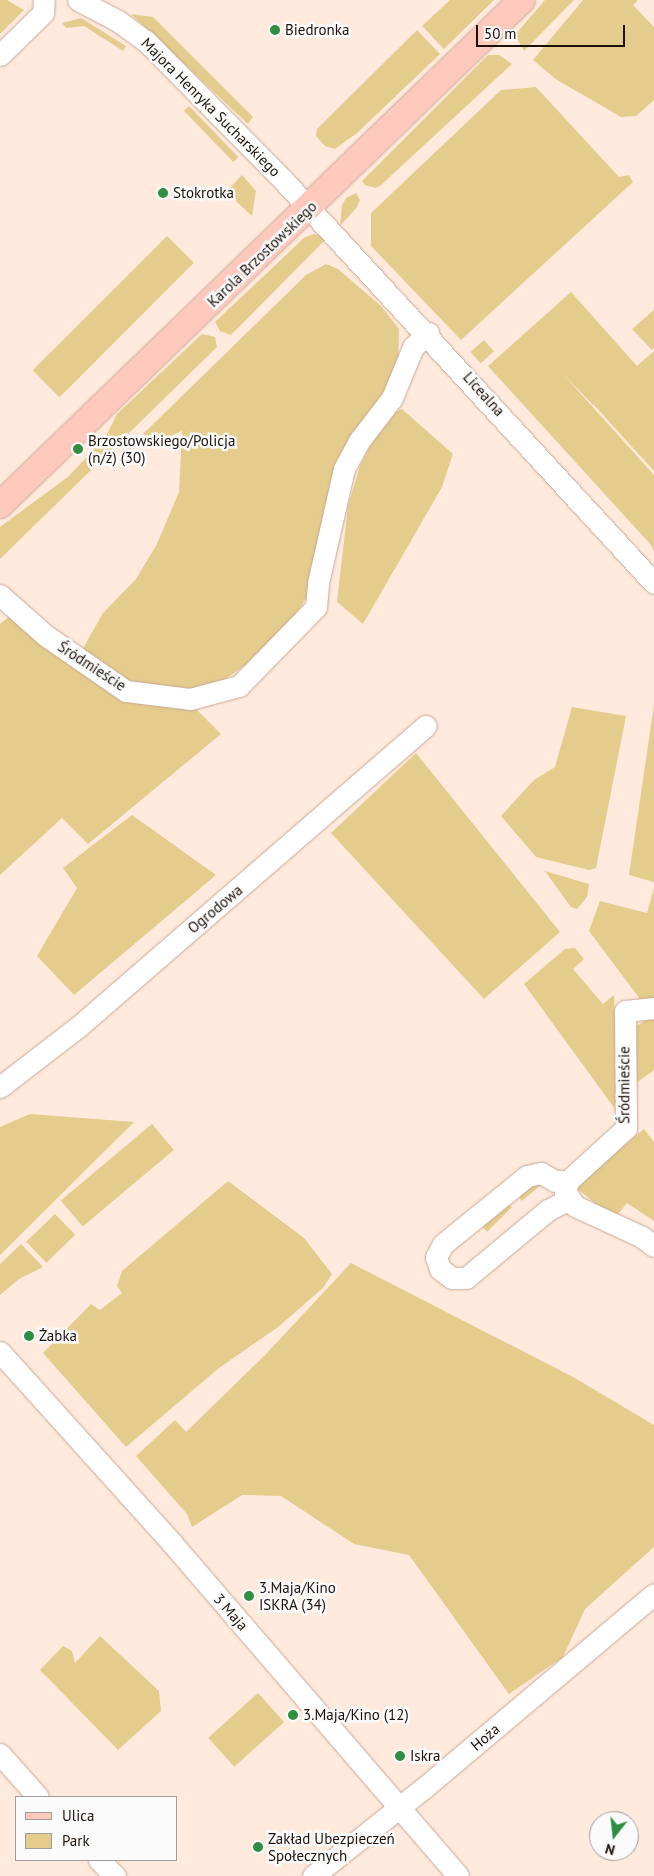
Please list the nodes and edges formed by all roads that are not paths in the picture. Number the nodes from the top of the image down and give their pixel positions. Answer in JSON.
{"nodes":[{"id":1,"x":44,"y":0,"type":"edge"},
{"id":2,"x":78,"y":0,"type":"edge"},
{"id":3,"x":522,"y":0,"type":"edge"},
{"id":4,"x":0,"y":55,"type":"edge"},
{"id":5,"x":310,"y":209,"type":"junction"},
{"id":6,"x":428,"y":333,"type":"junction"},
{"id":7,"x":0,"y":505,"type":"edge"},
{"id":8,"x":654,"y":583,"type":"edge"},
{"id":9,"x":0,"y":594,"type":"edge"},
{"id":10,"x":426,"y":726,"type":"dead end"},
{"id":11,"x":654,"y":1008,"type":"edge"},
{"id":12,"x":0,"y":1087,"type":"edge"},
{"id":13,"x":568,"y":1191,"type":"junction"},
{"id":14,"x":654,"y":1246,"type":"edge"},
{"id":15,"x":0,"y":1352,"type":"edge"},
{"id":16,"x":654,"y":1594,"type":"edge"},
{"id":17,"x":0,"y":1754,"type":"edge"},
{"id":18,"x":37,"y":1796,"type":"edge"},
{"id":19,"x":399,"y":1808,"type":"junction"},
{"id":20,"x":100,"y":1861,"type":"edge"},
{"id":21,"x":115,"y":1876,"type":"edge"},
{"id":22,"x":313,"y":1876,"type":"edge"},
{"id":23,"x":458,"y":1876,"type":"edge"}],
"edges":[{"from":1,"to":4,"type":"street"},
{"from":2,"to":5,"type":"street","name":"Majora Henryka Sucharskiego"},
{"from":3,"to":5,"type":"main road","name":"Karola Brzostowskiego"},
{"from":5,"to":6,"type":"street","name":"Licealna"},
{"from":5,"to":7,"type":"main road","name":"Karola Brzostowskiego"},
{"from":6,"to":8,"type":"street","name":"Licealna"},
{"from":6,"to":9,"type":"street","name":"Śródmieście"},
{"from":10,"to":12,"type":"street","name":"Ogrodowa"},
{"from":11,"to":13,"type":"street","name":"Śródmieście"},
{"from":13,"to":13,"type":"street"},
{"from":13,"to":14,"type":"street"},
{"from":15,"to":19,"type":"street","name":"3 Maja"},
{"from":16,"to":19,"type":"street","name":"Hoża"},
{"from":17,"to":18,"type":"street"},
{"from":19,"to":22,"type":"street","name":"Hoża"},
{"from":19,"to":23,"type":"street","name":"3 Maja"},
{"from":20,"to":21,"type":"street"}]}
